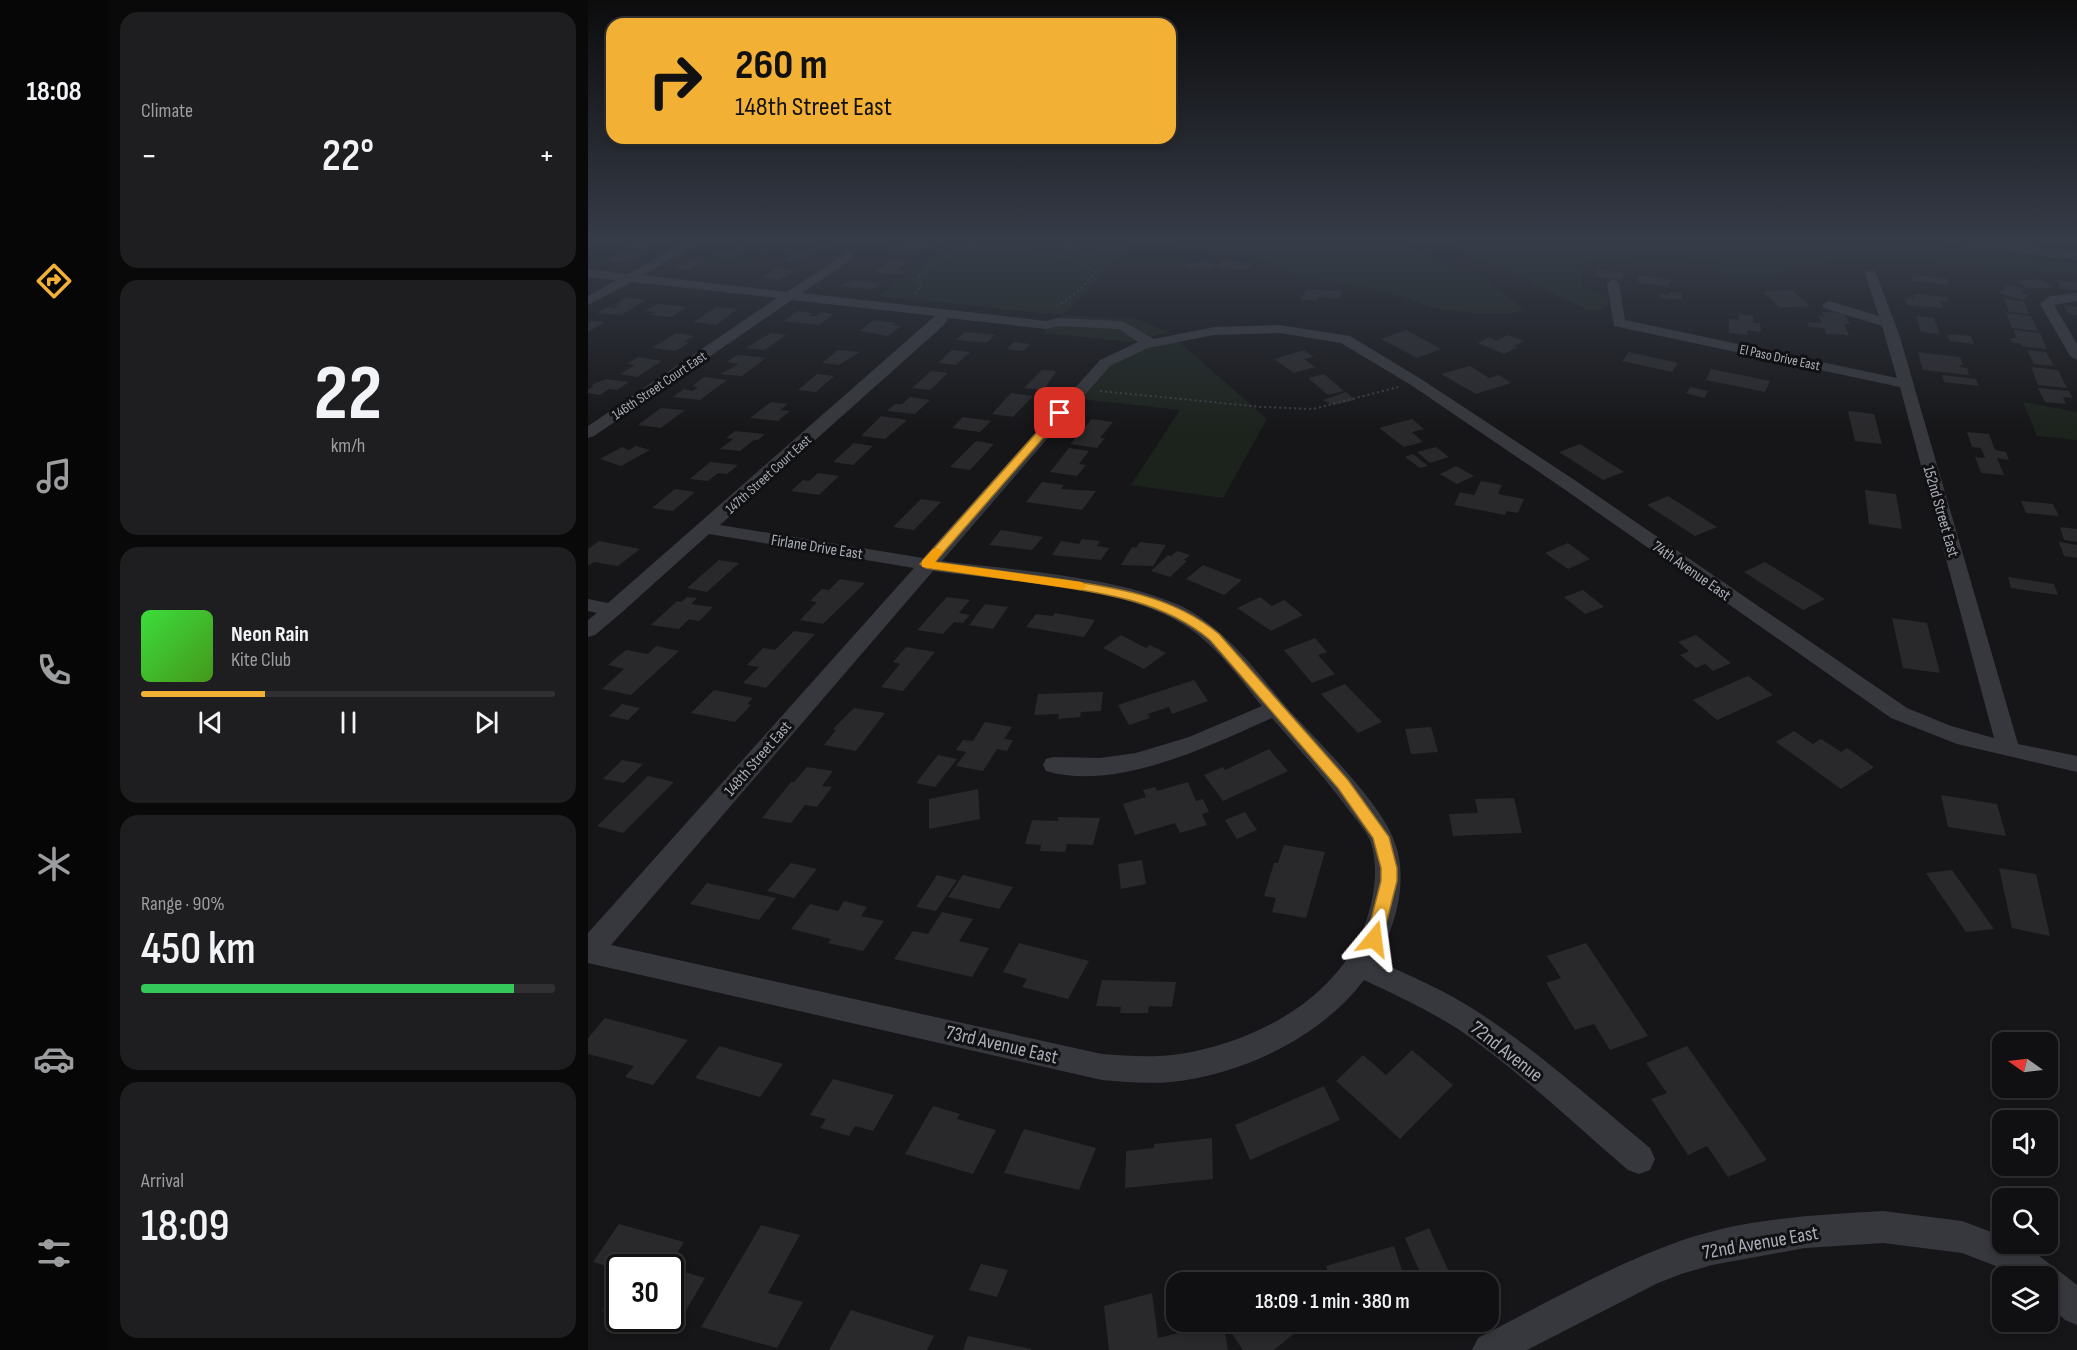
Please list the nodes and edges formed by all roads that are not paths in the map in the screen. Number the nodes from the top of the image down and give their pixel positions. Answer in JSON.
{"nodes":[{"id":1,"x":776,"y":306,"type":"edge"},
{"id":2,"x":887,"y":306,"type":"edge"},
{"id":3,"x":1616,"y":306,"type":"edge"},
{"id":4,"x":1831,"y":306,"type":"edge"},
{"id":5,"x":1882,"y":306,"type":"edge"},
{"id":6,"x":2048,"y":306,"type":"edge"},
{"id":7,"x":939,"y":312,"type":"junction"},
{"id":8,"x":1888,"y":323,"type":"junction"},
{"id":9,"x":1325,"y":335,"type":"joint"},
{"id":10,"x":2073,"y":341,"type":"edge"},
{"id":11,"x":1153,"y":343,"type":"junction"},
{"id":12,"x":2077,"y":356,"type":"edge"},
{"id":13,"x":1906,"y":384,"type":"junction"},
{"id":14,"x":588,"y":433,"type":"edge"},
{"id":15,"x":708,"y":528,"type":"junction"},
{"id":16,"x":932,"y":565,"type":"junction"},
{"id":17,"x":588,"y":605,"type":"edge"},
{"id":18,"x":613,"y":610,"type":"junction"},
{"id":19,"x":588,"y":631,"type":"edge"},
{"id":20,"x":1276,"y":708,"type":"junction"},
{"id":21,"x":2008,"y":749,"type":"junction"},
{"id":22,"x":2077,"y":764,"type":"edge"},
{"id":23,"x":1054,"y":765,"type":"dead end"},
{"id":24,"x":1374,"y":939,"type":"joint"},
{"id":25,"x":588,"y":951,"type":"edge"},
{"id":26,"x":1360,"y":965,"type":"junction"},
{"id":27,"x":1639,"y":1159,"type":"dead end"},
{"id":28,"x":2026,"y":1266,"type":"edge"},
{"id":29,"x":2058,"y":1291,"type":"edge"},
{"id":30,"x":2077,"y":1308,"type":"edge"},
{"id":31,"x":1490,"y":1350,"type":"edge"}],
"edges":[{"from":1,"to":14,"type":"street","name":"146th Street Court East"},
{"from":2,"to":7,"type":"street"},
{"from":3,"to":13,"type":"street","name":"El Paso Drive East"},
{"from":4,"to":8,"type":"street"},
{"from":5,"to":8,"type":"street","name":"152nd Street East"},
{"from":6,"to":10,"type":"street"},
{"from":7,"to":11,"type":"street"},
{"from":7,"to":15,"type":"street","name":"147th Street Court East"},
{"from":8,"to":13,"type":"street","name":"152nd Street East"},
{"from":9,"to":11,"type":"street","name":"148th Street East"},
{"from":9,"to":21,"type":"street","name":"74th Avenue East"},
{"from":10,"to":12,"type":"street"},
{"from":11,"to":16,"type":"street","name":"148th Street East"},
{"from":13,"to":21,"type":"street","name":"152nd Street East"},
{"from":15,"to":16,"type":"street","name":"Firlane Drive East"},
{"from":15,"to":18,"type":"street","name":"147th Street Court East"},
{"from":16,"to":20,"type":"street","name":"Firlane Drive East"},
{"from":16,"to":25,"type":"street","name":"148th Street East"},
{"from":17,"to":18,"type":"street"},
{"from":18,"to":19,"type":"street","name":"147th Street Court East"},
{"from":20,"to":23,"type":"street"},
{"from":20,"to":24,"type":"street","name":"Firlane Drive East"},
{"from":21,"to":22,"type":"street","name":"74th Avenue East"},
{"from":24,"to":26,"type":"street","name":"73rd Avenue East"},
{"from":25,"to":26,"type":"street","name":"73rd Avenue East"},
{"from":26,"to":27,"type":"street","name":"72nd Avenue"},
{"from":28,"to":31,"type":"street","name":"72nd Avenue East"},
{"from":29,"to":30,"type":"street"}]}
